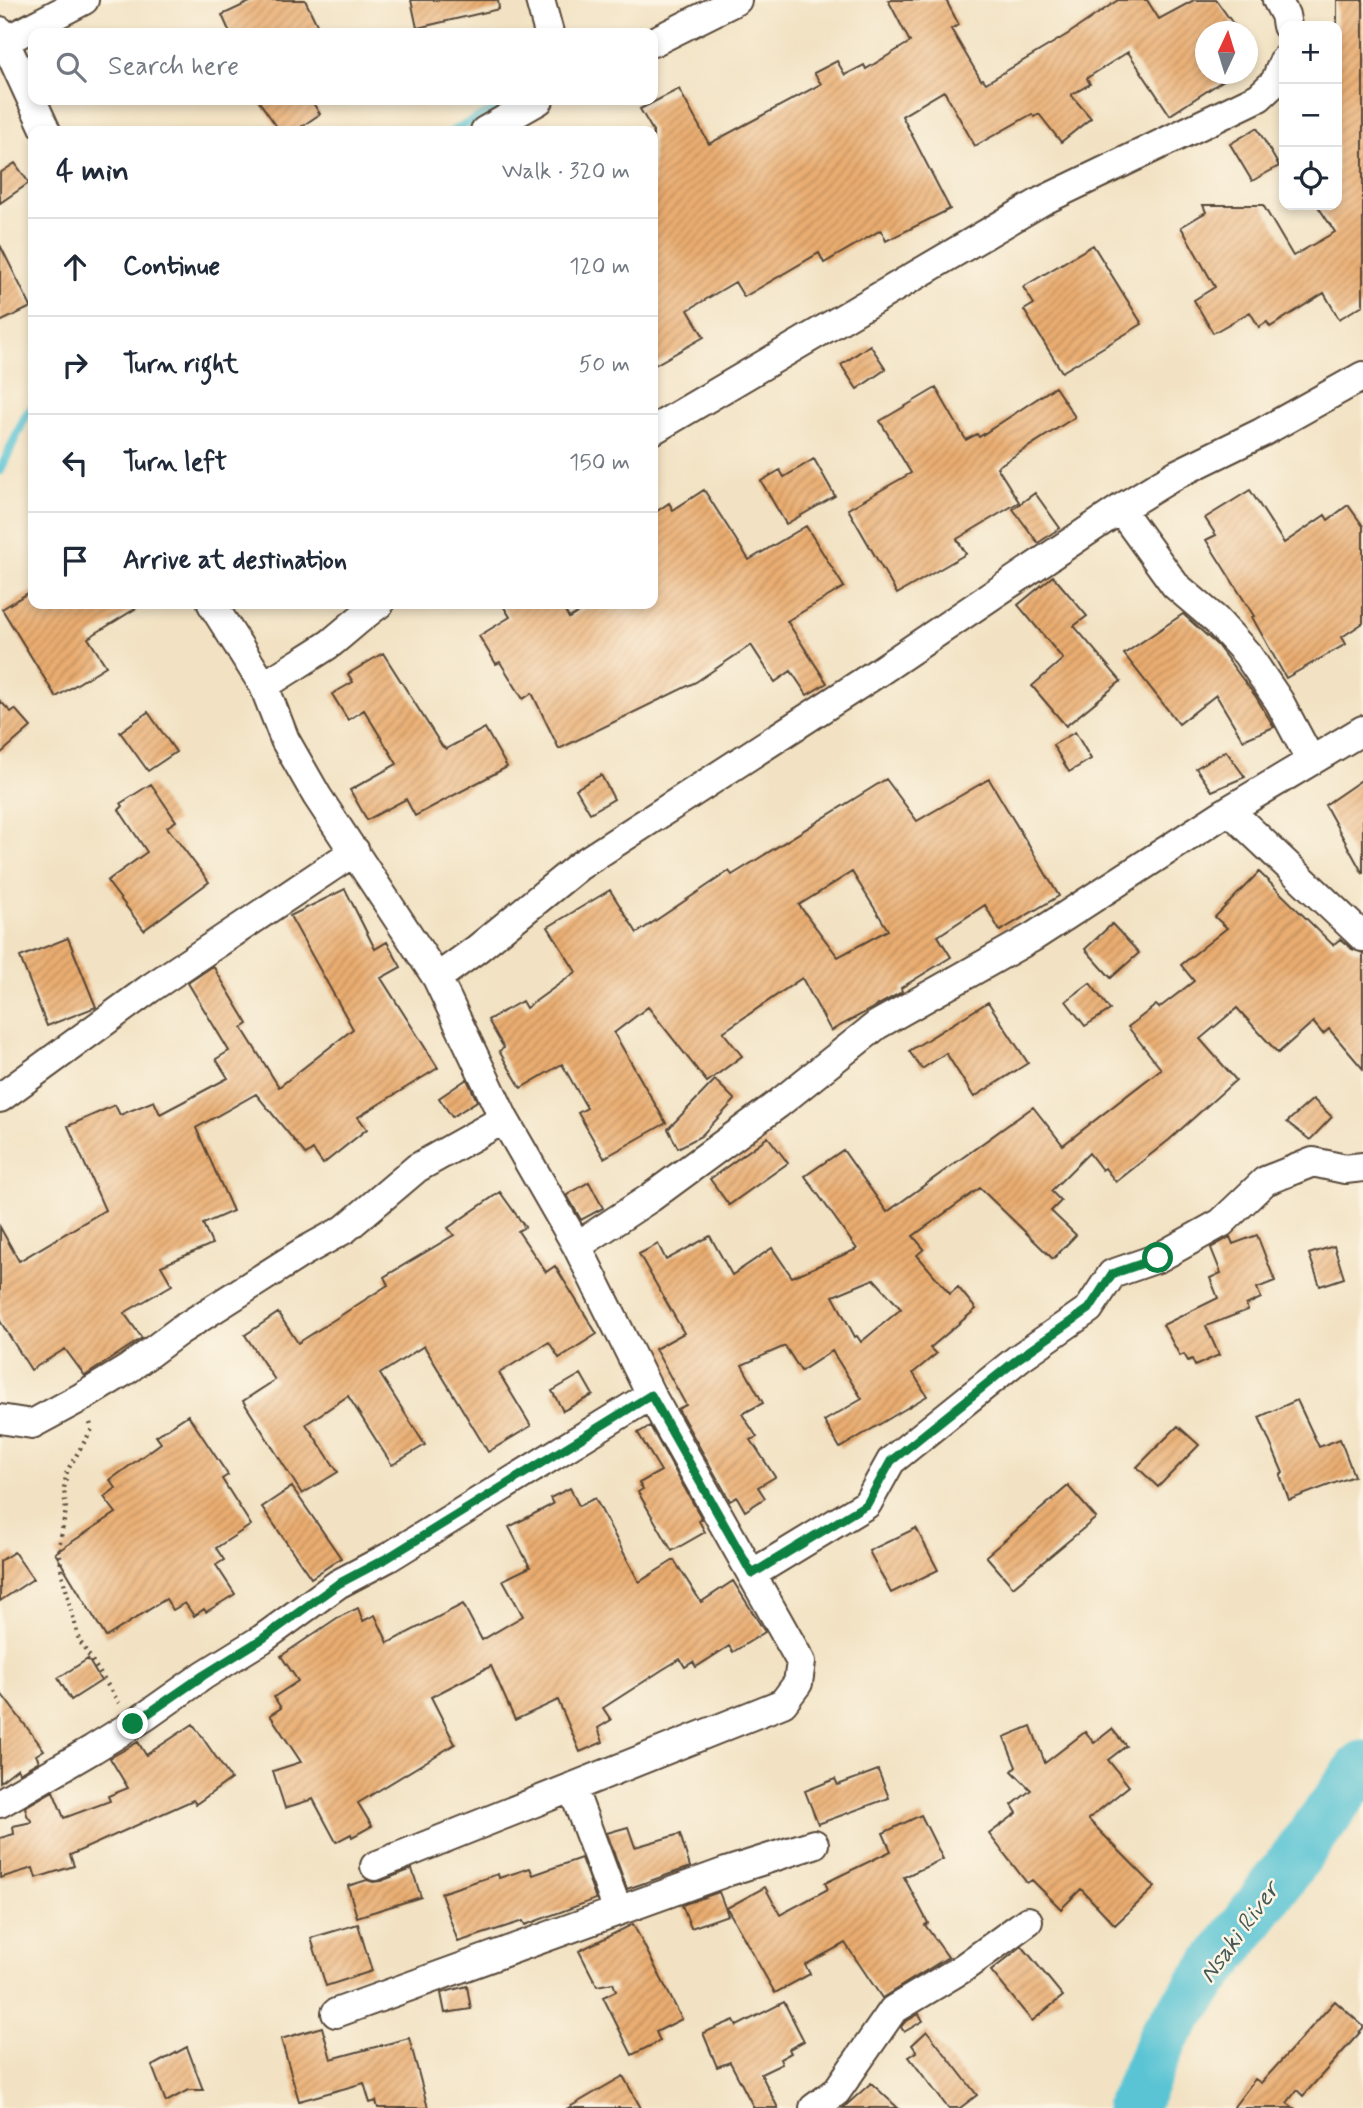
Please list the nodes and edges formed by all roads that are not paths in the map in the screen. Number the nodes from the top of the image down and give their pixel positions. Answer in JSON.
{"nodes":[{"id":1,"x":84,"y":0,"type":"edge"},
{"id":2,"x":540,"y":0,"type":"edge"},
{"id":3,"x":737,"y":0,"type":"edge"},
{"id":4,"x":1277,"y":0,"type":"edge"},
{"id":5,"x":1286,"y":21,"type":"edge"},
{"id":6,"x":548,"y":28,"type":"edge"},
{"id":7,"x":2,"y":36,"type":"edge"},
{"id":8,"x":658,"y":40,"type":"edge"},
{"id":9,"x":1279,"y":72,"type":"edge"},
{"id":10,"x":28,"y":92,"type":"edge"},
{"id":11,"x":34,"y":105,"type":"edge"},
{"id":12,"x":531,"y":105,"type":"edge"},
{"id":13,"x":44,"y":126,"type":"edge"},
{"id":14,"x":494,"y":126,"type":"edge"},
{"id":15,"x":1363,"y":376,"type":"edge"},
{"id":16,"x":658,"y":427,"type":"edge"},
{"id":17,"x":1120,"y":509,"type":"junction"},
{"id":18,"x":215,"y":609,"type":"edge"},
{"id":19,"x":372,"y":609,"type":"edge"},
{"id":20,"x":264,"y":686,"type":"junction"},
{"id":21,"x":1363,"y":730,"type":"edge"},
{"id":22,"x":1311,"y":761,"type":"junction"},
{"id":23,"x":1229,"y":810,"type":"junction"},
{"id":24,"x":355,"y":851,"type":"junction"},
{"id":25,"x":1363,"y":937,"type":"edge"},
{"id":26,"x":437,"y":978,"type":"junction"},
{"id":27,"x":0,"y":1098,"type":"edge"},
{"id":28,"x":504,"y":1119,"type":"junction"},
{"id":29,"x":1363,"y":1167,"type":"edge"},
{"id":30,"x":577,"y":1246,"type":"junction"},
{"id":31,"x":651,"y":1395,"type":"junction"},
{"id":32,"x":0,"y":1419,"type":"edge"},
{"id":33,"x":752,"y":1574,"type":"junction"},
{"id":34,"x":572,"y":1787,"type":"junction"},
{"id":35,"x":0,"y":1802,"type":"edge"},
{"id":36,"x":814,"y":1844,"type":"dead end"},
{"id":37,"x":375,"y":1866,"type":"dead end"},
{"id":38,"x":618,"y":1911,"type":"junction"},
{"id":39,"x":1028,"y":1922,"type":"dead end"},
{"id":40,"x":336,"y":2013,"type":"dead end"},
{"id":41,"x":814,"y":2108,"type":"edge"}],
"edges":[{"from":1,"to":7,"type":"street"},
{"from":2,"to":6,"type":"street"},
{"from":3,"to":8,"type":"street"},
{"from":4,"to":5,"type":"street"},
{"from":7,"to":10,"type":"street"},
{"from":9,"to":16,"type":"street"},
{"from":11,"to":13,"type":"street"},
{"from":12,"to":14,"type":"street"},
{"from":15,"to":17,"type":"street"},
{"from":17,"to":22,"type":"street"},
{"from":17,"to":26,"type":"street"},
{"from":18,"to":20,"type":"street"},
{"from":19,"to":20,"type":"street"},
{"from":20,"to":24,"type":"street"},
{"from":21,"to":22,"type":"street"},
{"from":22,"to":23,"type":"street"},
{"from":23,"to":25,"type":"street"},
{"from":23,"to":30,"type":"street"},
{"from":24,"to":26,"type":"street"},
{"from":24,"to":27,"type":"street"},
{"from":26,"to":28,"type":"street"},
{"from":28,"to":30,"type":"street"},
{"from":28,"to":32,"type":"street"},
{"from":29,"to":33,"type":"street"},
{"from":30,"to":31,"type":"street"},
{"from":31,"to":33,"type":"street"},
{"from":31,"to":35,"type":"street"},
{"from":33,"to":34,"type":"street"},
{"from":34,"to":37,"type":"street"},
{"from":34,"to":38,"type":"street"},
{"from":36,"to":38,"type":"street"},
{"from":38,"to":40,"type":"street"},
{"from":39,"to":41,"type":"street"}]}
